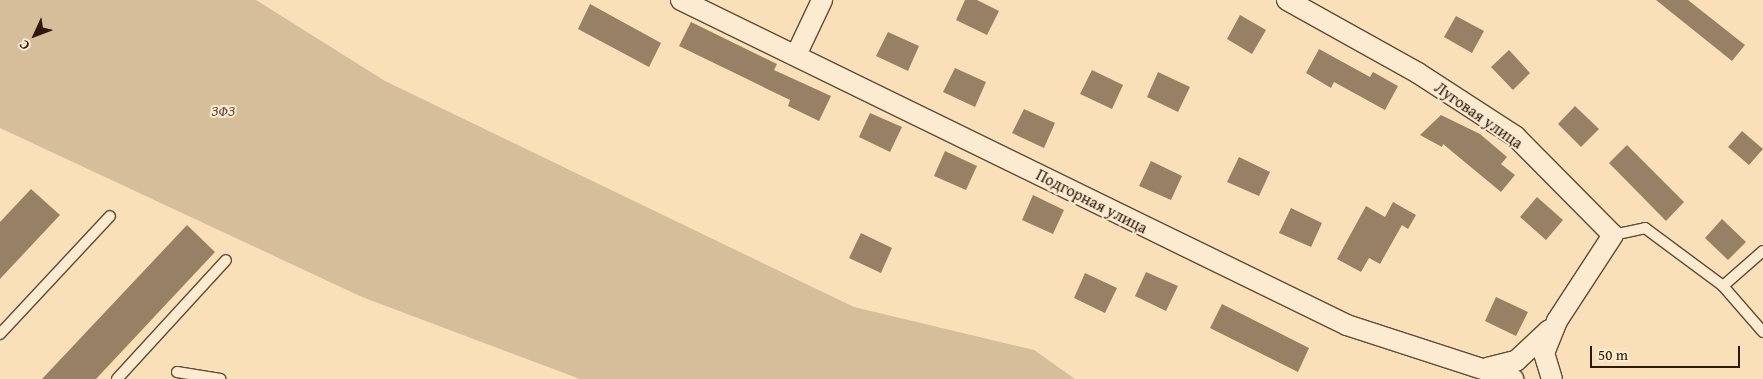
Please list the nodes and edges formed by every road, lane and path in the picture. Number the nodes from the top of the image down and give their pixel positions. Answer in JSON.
{"nodes":[{"id":1,"x":681,"y":0,"type":"edge"},
{"id":2,"x":822,"y":0,"type":"edge"},
{"id":3,"x":1287,"y":0,"type":"edge"},
{"id":4,"x":797,"y":54,"type":"junction"},
{"id":5,"x":110,"y":216,"type":"dead end"},
{"id":6,"x":1613,"y":234,"type":"junction"},
{"id":7,"x":1763,"y":251,"type":"edge"},
{"id":8,"x":226,"y":260,"type":"dead end"},
{"id":9,"x":1723,"y":286,"type":"junction"},
{"id":10,"x":1557,"y":321,"type":"junction"},
{"id":11,"x":1763,"y":332,"type":"edge"},
{"id":12,"x":0,"y":334,"type":"edge"},
{"id":13,"x":1487,"y":368,"type":"junction"},
{"id":14,"x":178,"y":372,"type":"dead end"},
{"id":15,"x":117,"y":379,"type":"edge"},
{"id":16,"x":220,"y":379,"type":"edge"},
{"id":17,"x":1513,"y":379,"type":"edge"},
{"id":18,"x":1552,"y":379,"type":"edge"}],
"edges":[{"from":1,"to":4,"type":"street","name":"Подгорная улица"},
{"from":2,"to":4,"type":"street"},
{"from":3,"to":6,"type":"street","name":"Луговая улица"},
{"from":4,"to":13,"type":"street","name":"Подгорная улица"},
{"from":5,"to":12,"type":"lane"},
{"from":6,"to":9,"type":"lane"},
{"from":6,"to":10,"type":"street"},
{"from":7,"to":9,"type":"lane"},
{"from":8,"to":15,"type":"lane"},
{"from":9,"to":11,"type":"lane"},
{"from":10,"to":13,"type":"street"},
{"from":10,"to":18,"type":"street"},
{"from":13,"to":17,"type":"street","name":"Подгорная улица"},
{"from":14,"to":16,"type":"lane"}]}
